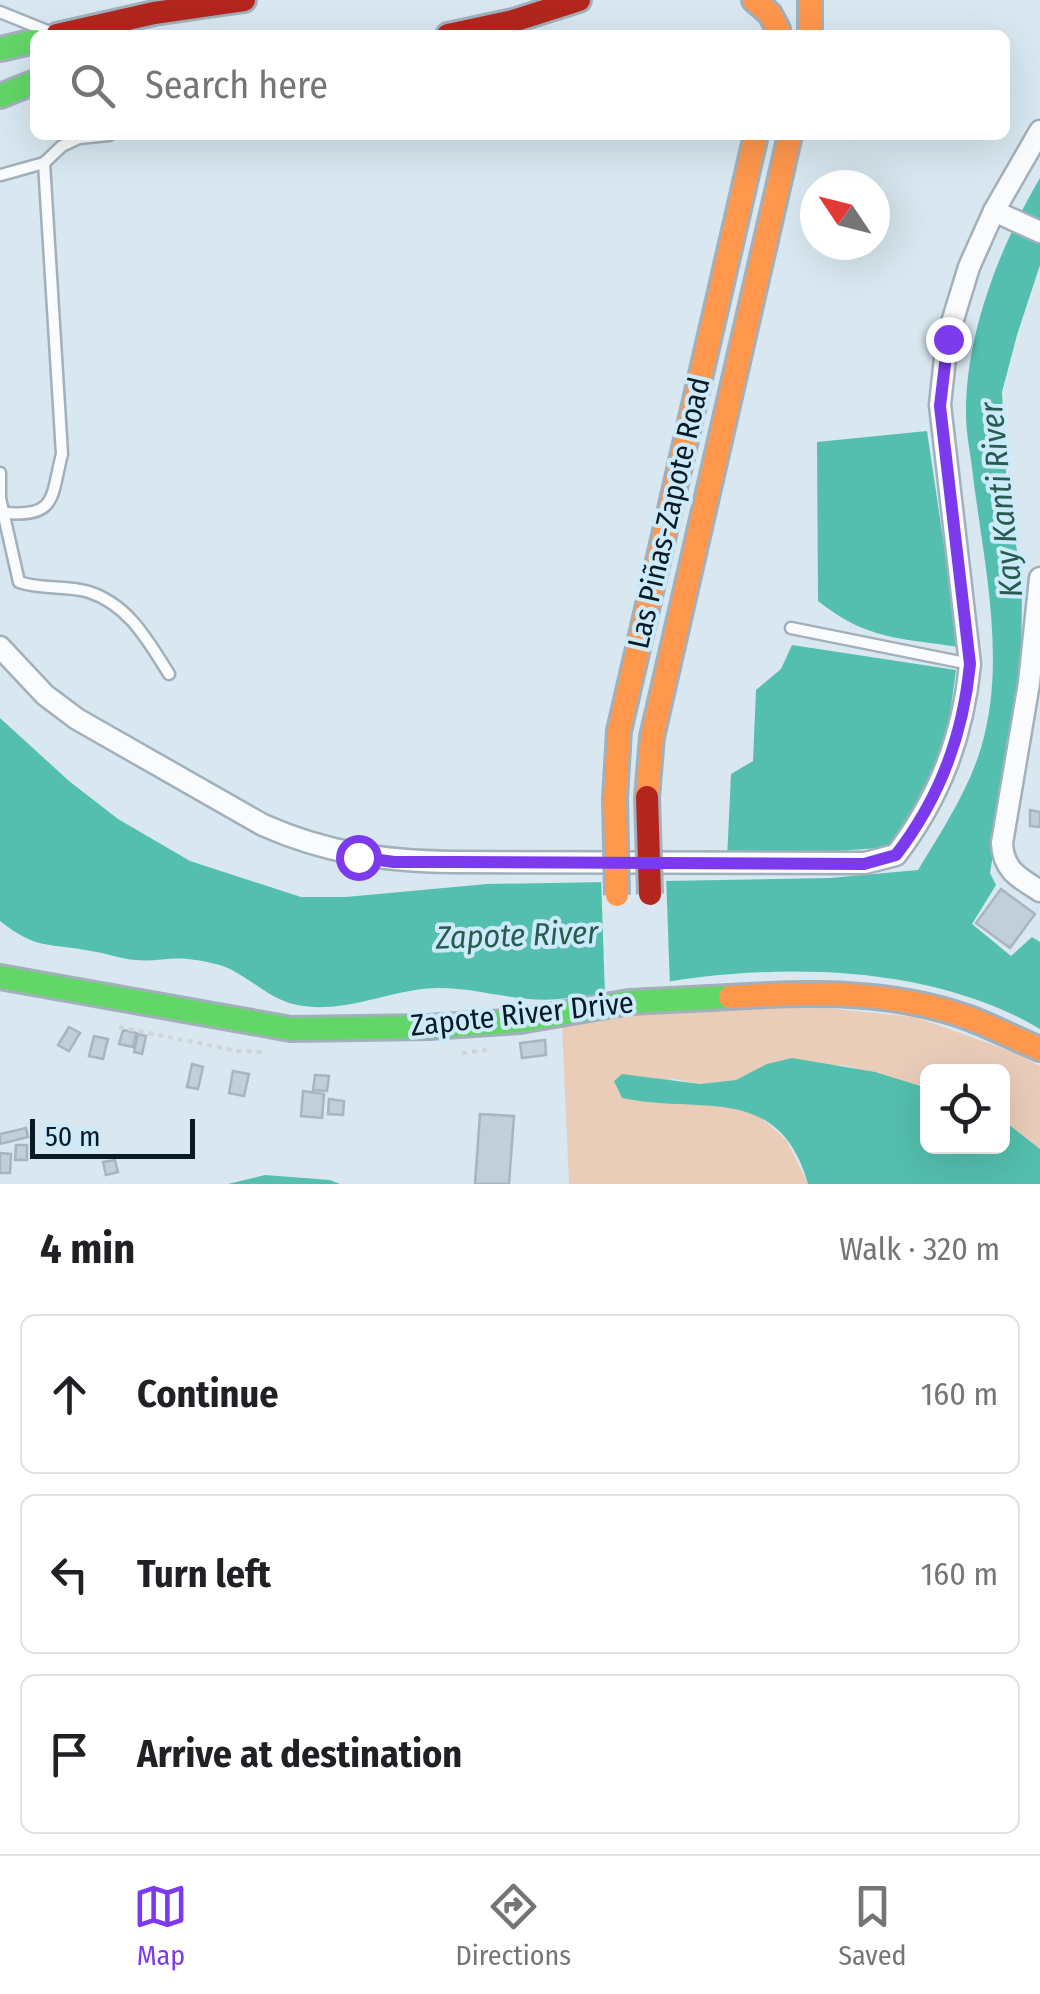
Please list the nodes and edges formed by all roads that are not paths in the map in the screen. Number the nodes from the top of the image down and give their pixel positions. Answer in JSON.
{"nodes":[{"id":1,"x":244,"y":0,"type":"edge"},
{"id":2,"x":579,"y":0,"type":"edge"},
{"id":3,"x":754,"y":0,"type":"edge"},
{"id":4,"x":777,"y":0,"type":"edge"},
{"id":5,"x":810,"y":0,"type":"edge"},
{"id":6,"x":0,"y":12,"type":"edge"},
{"id":7,"x":45,"y":30,"type":"edge"},
{"id":8,"x":79,"y":30,"type":"edge"},
{"id":9,"x":471,"y":30,"type":"edge"},
{"id":10,"x":777,"y":30,"type":"edge"},
{"id":11,"x":778,"y":30,"type":"edge"},
{"id":12,"x":810,"y":30,"type":"edge"},
{"id":13,"x":30,"y":42,"type":"edge"},
{"id":14,"x":0,"y":49,"type":"edge"},
{"id":15,"x":0,"y":71,"type":"edge"},
{"id":16,"x":30,"y":74,"type":"edge"},
{"id":17,"x":30,"y":84,"type":"edge"},
{"id":18,"x":0,"y":96,"type":"edge"},
{"id":19,"x":1040,"y":131,"type":"edge"},
{"id":20,"x":74,"y":140,"type":"edge"},
{"id":21,"x":755,"y":140,"type":"edge"},
{"id":22,"x":789,"y":140,"type":"edge"},
{"id":23,"x":44,"y":163,"type":"junction"},
{"id":24,"x":0,"y":173,"type":"edge"},
{"id":25,"x":0,"y":185,"type":"edge"},
{"id":26,"x":1001,"y":214,"type":"junction"},
{"id":27,"x":1040,"y":232,"type":"edge"},
{"id":28,"x":0,"y":473,"type":"edge"},
{"id":29,"x":6,"y":513,"type":"junction"},
{"id":30,"x":1040,"y":578,"type":"edge"},
{"id":31,"x":791,"y":628,"type":"dead end"},
{"id":32,"x":0,"y":647,"type":"edge"},
{"id":33,"x":970,"y":664,"type":"junction"},
{"id":34,"x":169,"y":674,"type":"dead end"},
{"id":35,"x":1040,"y":891,"type":"edge"},
{"id":36,"x":650,"y":894,"type":"dead end"},
{"id":37,"x":617,"y":895,"type":"dead end"},
{"id":38,"x":0,"y":976,"type":"edge"},
{"id":39,"x":1040,"y":1049,"type":"edge"}],
"edges":[{"from":1,"to":8,"type":"main road"},
{"from":2,"to":9,"type":"main road"},
{"from":3,"to":10,"type":"main road"},
{"from":4,"to":11,"type":"main road"},
{"from":5,"to":12,"type":"main road"},
{"from":6,"to":7,"type":"lane"},
{"from":13,"to":14,"type":"main road"},
{"from":15,"to":16,"type":"main road"},
{"from":17,"to":18,"type":"main road"},
{"from":19,"to":26,"type":"street"},
{"from":20,"to":23,"type":"lane"},
{"from":21,"to":37,"type":"main road","name":"Las Piñas-Zapote Road","bridge":true},
{"from":22,"to":36,"type":"main road","name":"Las Piñas-Zapote Road","bridge":true},
{"from":23,"to":24,"type":"lane"},
{"from":23,"to":29,"type":"lane"},
{"from":24,"to":25,"type":"lane"},
{"from":26,"to":27,"type":"street"},
{"from":26,"to":33,"type":"street"},
{"from":28,"to":29,"type":"lane"},
{"from":29,"to":34,"type":"lane"},
{"from":30,"to":35,"type":"street"},
{"from":31,"to":33,"type":"lane"},
{"from":32,"to":33,"type":"street"},
{"from":38,"to":39,"type":"main road","name":"Zapote River Drive"}]}
